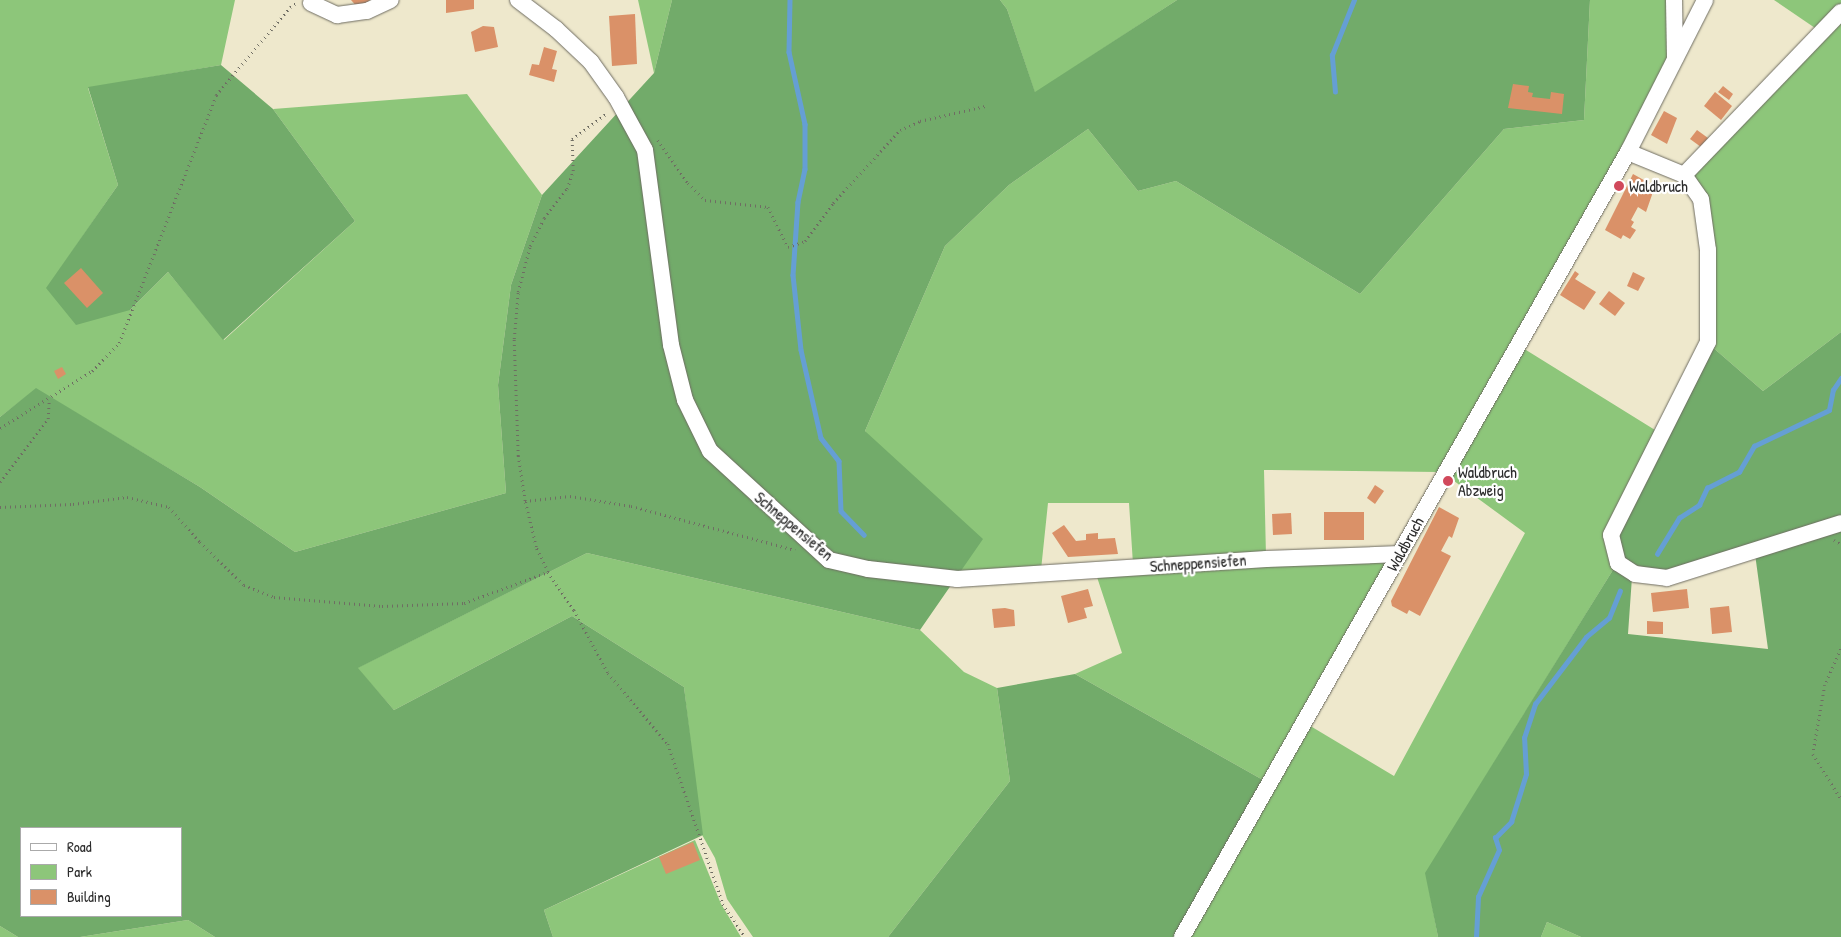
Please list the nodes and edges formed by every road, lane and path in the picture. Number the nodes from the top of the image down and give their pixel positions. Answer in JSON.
{"nodes":[{"id":1,"x":391,"y":0,"type":"edge"},
{"id":2,"x":518,"y":0,"type":"edge"},
{"id":3,"x":1674,"y":0,"type":"edge"},
{"id":4,"x":1705,"y":0,"type":"edge"},
{"id":5,"x":311,"y":2,"type":"joint"},
{"id":6,"x":1841,"y":12,"type":"edge"},
{"id":7,"x":1675,"y":58,"type":"junction"},
{"id":8,"x":620,"y":104,"type":"junction"},
{"id":9,"x":985,"y":106,"type":"dead end"},
{"id":10,"x":655,"y":137,"type":"dead end"},
{"id":11,"x":1628,"y":152,"type":"junction"},
{"id":12,"x":1684,"y":175,"type":"junction"},
{"id":13,"x":48,"y":400,"type":"junction"},
{"id":14,"x":0,"y":428,"type":"edge"},
{"id":15,"x":0,"y":482,"type":"edge"},
{"id":16,"x":525,"y":501,"type":"junction"},
{"id":17,"x":0,"y":507,"type":"edge"},
{"id":18,"x":1841,"y":523,"type":"edge"},
{"id":19,"x":801,"y":552,"type":"dead end"},
{"id":20,"x":1400,"y":554,"type":"junction"},
{"id":21,"x":548,"y":572,"type":"junction"},
{"id":22,"x":1841,"y":650,"type":"edge"},
{"id":23,"x":1841,"y":799,"type":"edge"},
{"id":24,"x":745,"y":937,"type":"edge"},
{"id":25,"x":1182,"y":937,"type":"edge"}],
"edges":[{"from":1,"to":5,"type":"street"},
{"from":2,"to":8,"type":"street","name":"Schneppensiefen"},
{"from":3,"to":7,"type":"street"},
{"from":4,"to":7,"type":"street","name":"Waldbruch"},
{"from":5,"to":13,"type":"path"},
{"from":6,"to":12,"type":"street"},
{"from":7,"to":11,"type":"street","name":"Waldbruch"},
{"from":8,"to":16,"type":"path"},
{"from":8,"to":20,"type":"street","name":"Schneppensiefen"},
{"from":9,"to":10,"type":"path"},
{"from":11,"to":12,"type":"street"},
{"from":11,"to":20,"type":"street","name":"Waldbruch"},
{"from":12,"to":18,"type":"street"},
{"from":13,"to":14,"type":"path"},
{"from":13,"to":15,"type":"path"},
{"from":16,"to":19,"type":"path"},
{"from":16,"to":21,"type":"path"},
{"from":17,"to":21,"type":"path"},
{"from":20,"to":25,"type":"street","name":"Waldbruch"},
{"from":21,"to":24,"type":"path"},
{"from":22,"to":23,"type":"path"}]}
